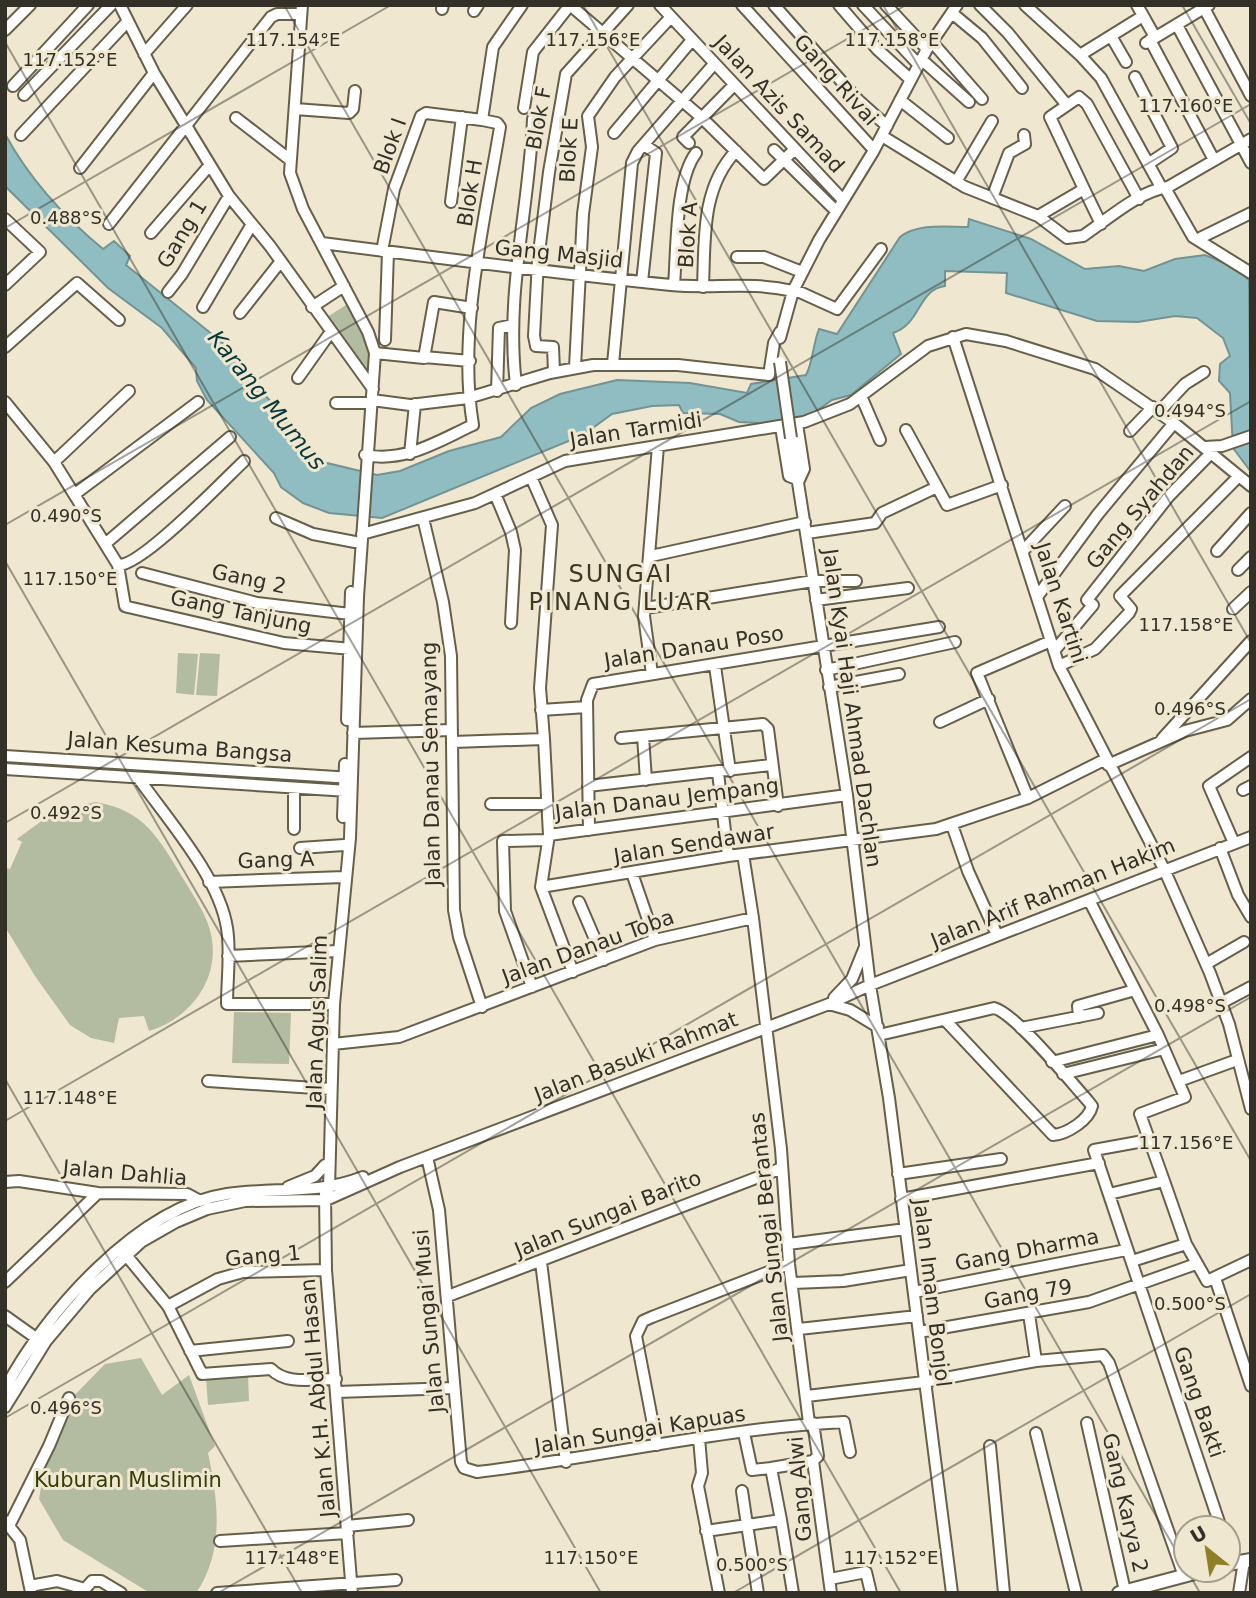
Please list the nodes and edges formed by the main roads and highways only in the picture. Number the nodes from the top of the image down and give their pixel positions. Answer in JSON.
{"nodes":[{"id":1,"x":1172,"y":1579,"type":"edge"},
{"id":2,"x":1122,"y":1592,"type":"edge"}],
"edges":[{"from":1,"to":2,"type":"main road"}]}
